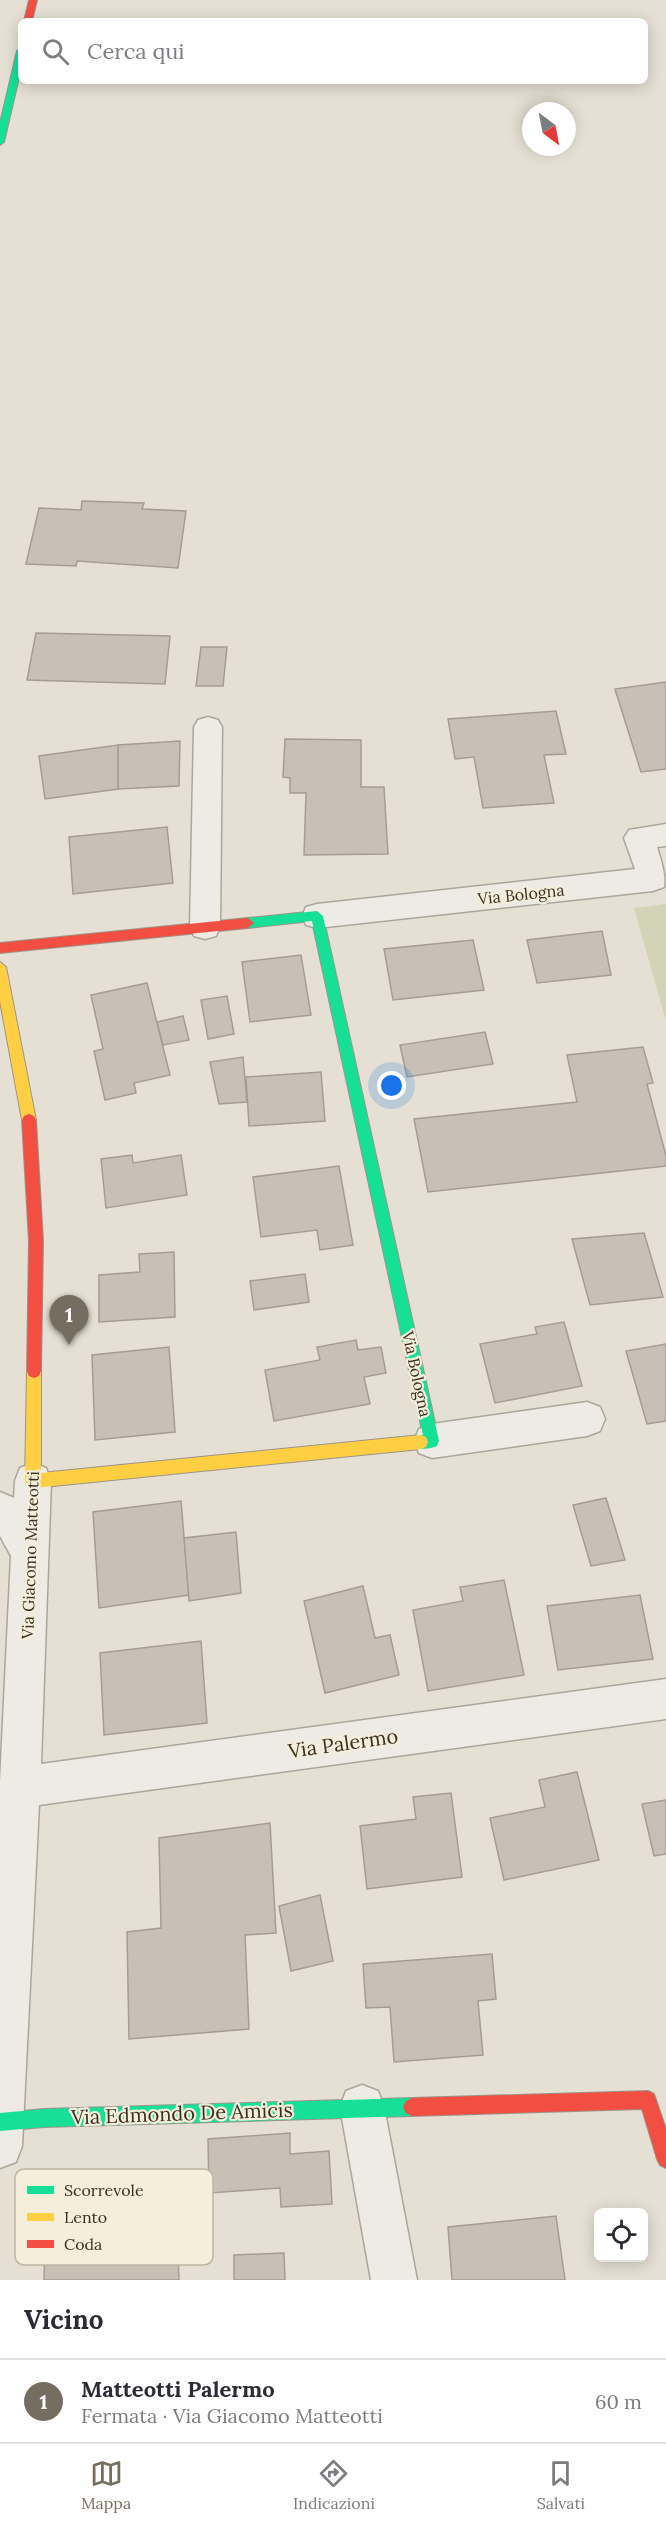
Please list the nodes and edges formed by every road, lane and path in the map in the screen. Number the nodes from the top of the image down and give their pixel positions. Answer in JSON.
{"nodes":[{"id":1,"x":33,"y":0,"type":"edge"},
{"id":2,"x":29,"y":18,"type":"edge"},
{"id":3,"x":18,"y":64,"type":"edge"},
{"id":4,"x":0,"y":142,"type":"edge"},
{"id":5,"x":208,"y":727,"type":"dead end"},
{"id":6,"x":666,"y":835,"type":"edge"},
{"id":7,"x":317,"y":915,"type":"junction"},
{"id":8,"x":205,"y":927,"type":"junction"},
{"id":9,"x":0,"y":948,"type":"edge"},
{"id":10,"x":0,"y":967,"type":"edge"},
{"id":11,"x":587,"y":1419,"type":"dead end"},
{"id":12,"x":432,"y":1442,"type":"junction"},
{"id":13,"x":33,"y":1481,"type":"junction"},
{"id":14,"x":0,"y":1509,"type":"edge"},
{"id":15,"x":30,"y":1558,"type":"junction"},
{"id":16,"x":666,"y":1699,"type":"edge"},
{"id":17,"x":20,"y":1787,"type":"junction"},
{"id":18,"x":362,"y":2107,"type":"junction"},
{"id":19,"x":1,"y":2129,"type":"edge"},
{"id":20,"x":666,"y":2159,"type":"edge"},
{"id":21,"x":394,"y":2280,"type":"edge"}],
"edges":[{"from":1,"to":2,"type":"street"},
{"from":3,"to":4,"type":"street"},
{"from":5,"to":8,"type":"street"},
{"from":6,"to":7,"type":"street","name":"Via Bologna"},
{"from":7,"to":8,"type":"street","name":"Via Bologna"},
{"from":7,"to":12,"type":"street","name":"Via Bologna"},
{"from":8,"to":9,"type":"street","name":"Via Bologna"},
{"from":10,"to":13,"type":"street","name":"Via Giacomo Matteotti"},
{"from":11,"to":12,"type":"street"},
{"from":12,"to":13,"type":"street","name":"Via Bologna"},
{"from":13,"to":14,"type":"street"},
{"from":13,"to":15,"type":"street","name":"Via Giacomo Matteotti"},
{"from":14,"to":15,"type":"street"},
{"from":15,"to":17,"type":"street","name":"Via Giacomo Matteotti"},
{"from":16,"to":17,"type":"street","name":"Via Palermo"},
{"from":17,"to":19,"type":"street","name":"Via Giacomo Matteotti"},
{"from":18,"to":19,"type":"street","name":"Via Edmondo De Amicis"},
{"from":18,"to":20,"type":"street","name":"Via Edmondo De Amicis"},
{"from":18,"to":21,"type":"street"}]}
